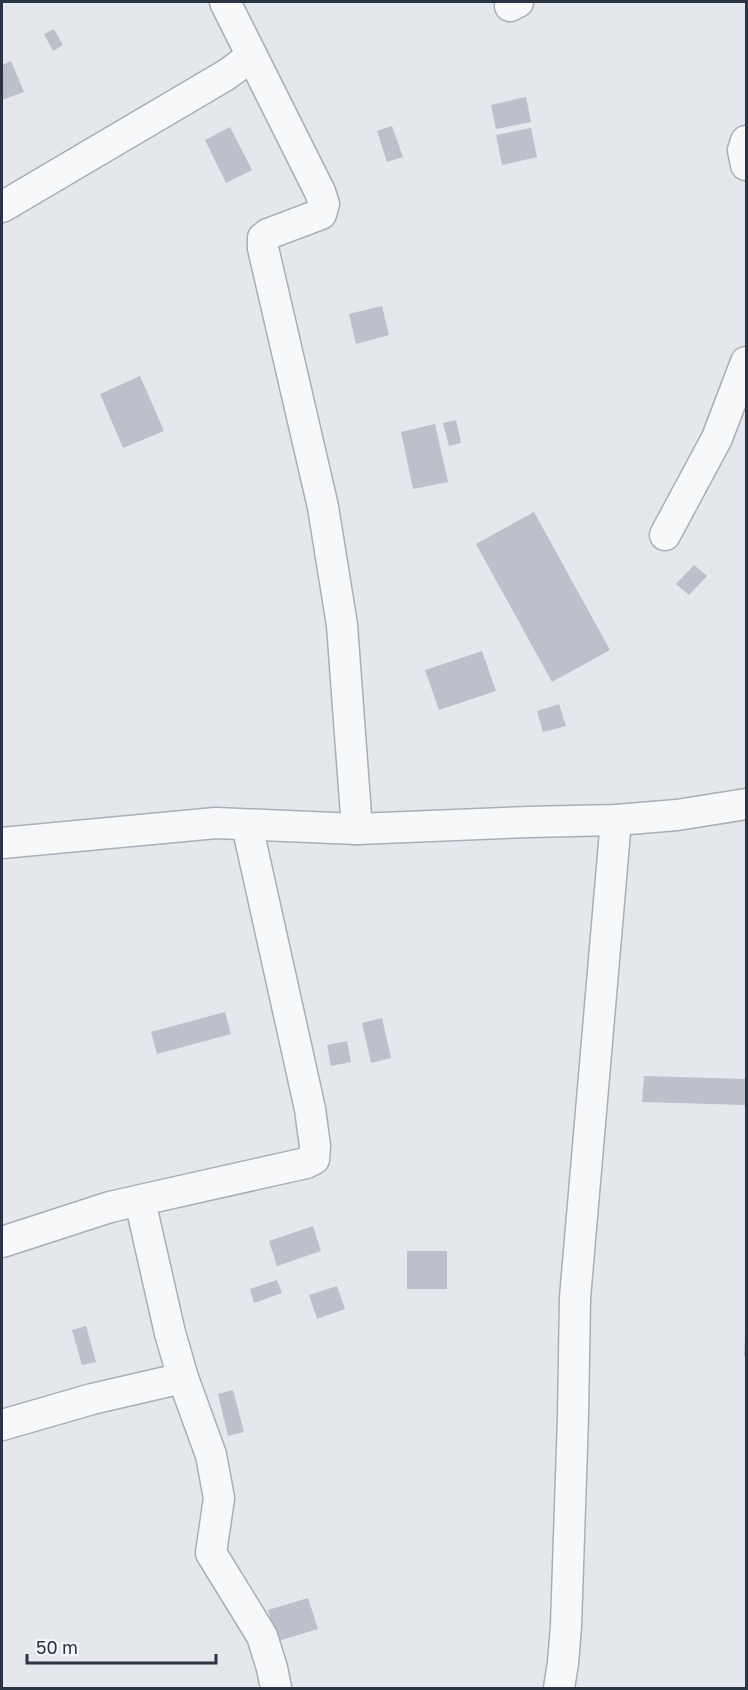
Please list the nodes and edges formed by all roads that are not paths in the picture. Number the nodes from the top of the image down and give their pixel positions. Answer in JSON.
{"nodes":[{"id":1,"x":225,"y":2,"type":"edge"},
{"id":2,"x":252,"y":56,"type":"junction"},
{"id":3,"x":747,"y":141,"type":"edge"},
{"id":4,"x":747,"y":165,"type":"edge"},
{"id":5,"x":2,"y":207,"type":"edge"},
{"id":6,"x":747,"y":362,"type":"edge"},
{"id":7,"x":665,"y":535,"type":"dead end"},
{"id":8,"x":747,"y":804,"type":"edge"},
{"id":9,"x":616,"y":820,"type":"junction"},
{"id":10,"x":247,"y":825,"type":"junction"},
{"id":11,"x":357,"y":829,"type":"junction"},
{"id":12,"x":2,"y":843,"type":"edge"},
{"id":13,"x":140,"y":1201,"type":"junction"},
{"id":14,"x":2,"y":1242,"type":"edge"},
{"id":15,"x":183,"y":1378,"type":"junction"},
{"id":16,"x":2,"y":1425,"type":"edge"},
{"id":17,"x":276,"y":1689,"type":"edge"},
{"id":18,"x":559,"y":1689,"type":"edge"}],
"edges":[{"from":1,"to":2,"type":"street"},
{"from":2,"to":5,"type":"street"},
{"from":2,"to":11,"type":"street"},
{"from":3,"to":4,"type":"street"},
{"from":6,"to":7,"type":"street"},
{"from":8,"to":9,"type":"street"},
{"from":9,"to":11,"type":"street"},
{"from":9,"to":18,"type":"street"},
{"from":10,"to":11,"type":"street"},
{"from":10,"to":12,"type":"street"},
{"from":10,"to":13,"type":"street"},
{"from":13,"to":14,"type":"street"},
{"from":13,"to":15,"type":"street"},
{"from":15,"to":16,"type":"street"},
{"from":15,"to":17,"type":"street"}]}
